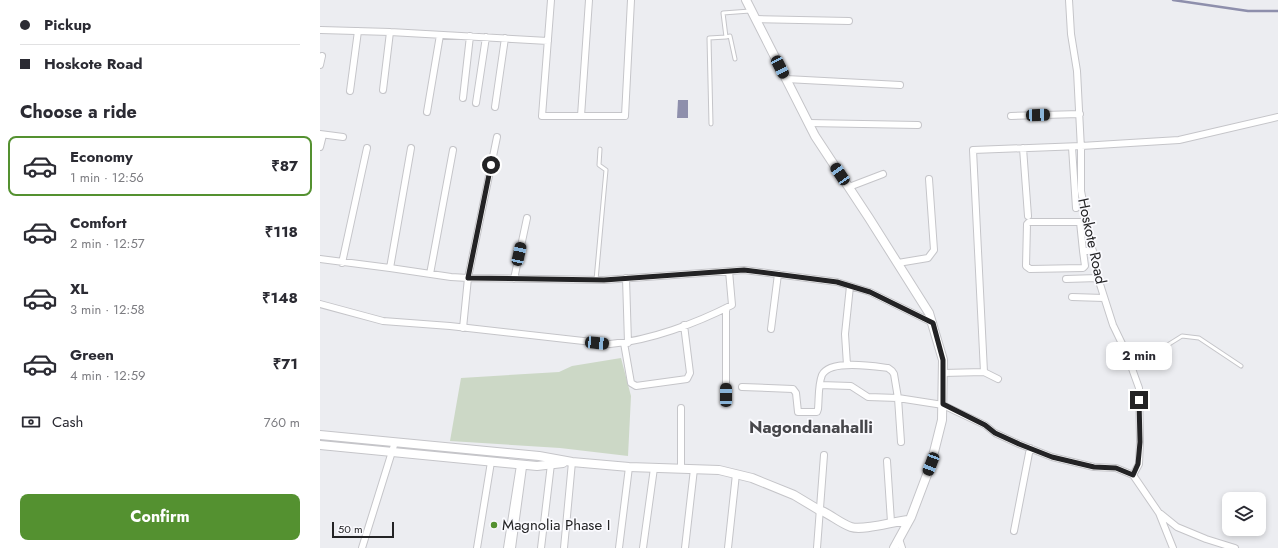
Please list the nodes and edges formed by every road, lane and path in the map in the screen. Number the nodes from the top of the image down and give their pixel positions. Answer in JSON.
{"nodes":[{"id":1,"x":551,"y":0,"type":"edge"},
{"id":2,"x":589,"y":0,"type":"edge"},
{"id":3,"x":631,"y":0,"type":"edge"},
{"id":4,"x":746,"y":0,"type":"edge"},
{"id":5,"x":1069,"y":0,"type":"edge"},
{"id":6,"x":752,"y":10,"type":"junction"},
{"id":7,"x":756,"y":19,"type":"junction"},
{"id":8,"x":849,"y":21,"type":"dead end"},
{"id":9,"x":321,"y":30,"type":"dead end"},
{"id":10,"x":358,"y":31,"type":"junction"},
{"id":11,"x":390,"y":32,"type":"junction"},
{"id":12,"x":440,"y":34,"type":"junction"},
{"id":13,"x":470,"y":36,"type":"junction"},
{"id":14,"x":486,"y":37,"type":"junction"},
{"id":15,"x":726,"y":37,"type":"junction"},
{"id":16,"x":505,"y":38,"type":"junction"},
{"id":17,"x":548,"y":40,"type":"junction"},
{"id":18,"x":322,"y":56,"type":"dead end"},
{"id":19,"x":735,"y":59,"type":"dead end"},
{"id":20,"x":320,"y":65,"type":"edge"},
{"id":21,"x":786,"y":79,"type":"junction"},
{"id":22,"x":900,"y":85,"type":"dead end"},
{"id":23,"x":383,"y":90,"type":"dead end"},
{"id":24,"x":350,"y":91,"type":"dead end"},
{"id":25,"x":463,"y":98,"type":"dead end"},
{"id":26,"x":476,"y":103,"type":"dead end"},
{"id":27,"x":495,"y":107,"type":"dead end"},
{"id":28,"x":427,"y":112,"type":"dead end"},
{"id":29,"x":1080,"y":114,"type":"junction"},
{"id":30,"x":581,"y":116,"type":"junction"},
{"id":31,"x":1010,"y":116,"type":"dead end"},
{"id":32,"x":1278,"y":117,"type":"edge"},
{"id":33,"x":808,"y":123,"type":"junction"},
{"id":34,"x":711,"y":124,"type":"dead end"},
{"id":35,"x":918,"y":125,"type":"dead end"},
{"id":36,"x":321,"y":134,"type":"edge"},
{"id":37,"x":343,"y":137,"type":"dead end"},
{"id":38,"x":497,"y":137,"type":"dead end"},
{"id":39,"x":1081,"y":146,"type":"junction"},
{"id":40,"x":320,"y":147,"type":"edge"},
{"id":41,"x":1072,"y":147,"type":"junction"},
{"id":42,"x":367,"y":148,"type":"dead end"},
{"id":43,"x":411,"y":148,"type":"dead end"},
{"id":44,"x":1023,"y":148,"type":"junction"},
{"id":45,"x":600,"y":149,"type":"dead end"},
{"id":46,"x":453,"y":150,"type":"dead end"},
{"id":47,"x":883,"y":174,"type":"dead end"},
{"id":48,"x":929,"y":179,"type":"dead end"},
{"id":49,"x":849,"y":187,"type":"junction"},
{"id":50,"x":1076,"y":208,"type":"dead end"},
{"id":51,"x":1028,"y":216,"type":"dead end"},
{"id":52,"x":527,"y":218,"type":"dead end"},
{"id":53,"x":1080,"y":222,"type":"junction"},
{"id":54,"x":1087,"y":222,"type":"junction"},
{"id":55,"x":1083,"y":251,"type":"junction"},
{"id":56,"x":1093,"y":251,"type":"junction"},
{"id":57,"x":320,"y":260,"type":"edge"},
{"id":58,"x":342,"y":262,"type":"junction"},
{"id":59,"x":898,"y":263,"type":"junction"},
{"id":60,"x":390,"y":268,"type":"junction"},
{"id":61,"x":729,"y":271,"type":"junction"},
{"id":62,"x":430,"y":274,"type":"junction"},
{"id":63,"x":778,"y":274,"type":"junction"},
{"id":64,"x":468,"y":278,"type":"junction"},
{"id":65,"x":626,"y":278,"type":"junction"},
{"id":66,"x":1098,"y":278,"type":"junction"},
{"id":67,"x":514,"y":279,"type":"junction"},
{"id":68,"x":1066,"y":279,"type":"dead end"},
{"id":69,"x":596,"y":280,"type":"junction"},
{"id":70,"x":850,"y":286,"type":"junction"},
{"id":71,"x":1072,"y":297,"type":"dead end"},
{"id":72,"x":1104,"y":298,"type":"junction"},
{"id":73,"x":320,"y":304,"type":"edge"},
{"id":74,"x":726,"y":308,"type":"junction"},
{"id":75,"x":933,"y":323,"type":"junction"},
{"id":76,"x":684,"y":325,"type":"junction"},
{"id":77,"x":463,"y":328,"type":"junction"},
{"id":78,"x":771,"y":329,"type":"dead end"},
{"id":79,"x":626,"y":343,"type":"junction"},
{"id":80,"x":1126,"y":352,"type":"junction"},
{"id":81,"x":847,"y":365,"type":"junction"},
{"id":82,"x":1241,"y":366,"type":"dead end"},
{"id":83,"x":984,"y":372,"type":"junction"},
{"id":84,"x":943,"y":373,"type":"junction"},
{"id":85,"x":998,"y":379,"type":"dead end"},
{"id":86,"x":820,"y":385,"type":"junction"},
{"id":87,"x":742,"y":387,"type":"dead end"},
{"id":88,"x":726,"y":395,"type":"dead end"},
{"id":89,"x":898,"y":398,"type":"junction"},
{"id":90,"x":943,"y":404,"type":"junction"},
{"id":91,"x":681,"y":408,"type":"dead end"},
{"id":92,"x":320,"y":435,"type":"edge"},
{"id":93,"x":396,"y":442,"type":"junction"},
{"id":94,"x":901,"y":442,"type":"dead end"},
{"id":95,"x":320,"y":445,"type":"edge"},
{"id":96,"x":1030,"y":448,"type":"junction"},
{"id":97,"x":392,"y":452,"type":"junction"},
{"id":98,"x":824,"y":455,"type":"dead end"},
{"id":99,"x":887,"y":461,"type":"dead end"},
{"id":100,"x":491,"y":462,"type":"junction"},
{"id":101,"x":572,"y":462,"type":"junction"},
{"id":102,"x":551,"y":464,"type":"junction"},
{"id":103,"x":522,"y":465,"type":"junction"},
{"id":104,"x":629,"y":467,"type":"junction"},
{"id":105,"x":654,"y":468,"type":"junction"},
{"id":106,"x":681,"y":469,"type":"junction"},
{"id":107,"x":694,"y":469,"type":"junction"},
{"id":108,"x":736,"y":474,"type":"junction"},
{"id":109,"x":1133,"y":475,"type":"junction"},
{"id":110,"x":819,"y":510,"type":"junction"},
{"id":111,"x":1159,"y":513,"type":"junction"},
{"id":112,"x":909,"y":520,"type":"junction"},
{"id":113,"x":891,"y":522,"type":"junction"},
{"id":114,"x":1014,"y":532,"type":"dead end"},
{"id":115,"x":899,"y":539,"type":"junction"},
{"id":116,"x":362,"y":548,"type":"edge"},
{"id":117,"x":476,"y":548,"type":"edge"},
{"id":118,"x":507,"y":548,"type":"edge"},
{"id":119,"x":512,"y":548,"type":"edge"},
{"id":120,"x":541,"y":548,"type":"edge"},
{"id":121,"x":564,"y":548,"type":"edge"},
{"id":122,"x":619,"y":548,"type":"edge"},
{"id":123,"x":643,"y":548,"type":"edge"},
{"id":124,"x":685,"y":548,"type":"edge"},
{"id":125,"x":728,"y":548,"type":"edge"},
{"id":126,"x":817,"y":548,"type":"edge"},
{"id":127,"x":894,"y":548,"type":"edge"},
{"id":128,"x":902,"y":548,"type":"edge"},
{"id":129,"x":1173,"y":548,"type":"edge"},
{"id":130,"x":1235,"y":548,"type":"edge"}],
"edges":[{"from":1,"to":17,"type":"street"},
{"from":2,"to":30,"type":"street"},
{"from":3,"to":30,"type":"street"},
{"from":4,"to":6,"type":"street"},
{"from":5,"to":29,"type":"street","name":"Hoskote Road"},
{"from":6,"to":7,"type":"street"},
{"from":6,"to":15,"type":"lane"},
{"from":7,"to":8,"type":"street"},
{"from":7,"to":21,"type":"street"},
{"from":9,"to":10,"type":"street"},
{"from":10,"to":11,"type":"street"},
{"from":10,"to":24,"type":"street"},
{"from":11,"to":12,"type":"street"},
{"from":11,"to":23,"type":"street"},
{"from":12,"to":13,"type":"street"},
{"from":12,"to":28,"type":"street"},
{"from":13,"to":14,"type":"street"},
{"from":13,"to":25,"type":"street"},
{"from":14,"to":16,"type":"street"},
{"from":14,"to":26,"type":"street"},
{"from":15,"to":19,"type":"lane"},
{"from":15,"to":34,"type":"lane"},
{"from":16,"to":17,"type":"street"},
{"from":16,"to":27,"type":"street"},
{"from":17,"to":30,"type":"street"},
{"from":18,"to":20,"type":"street"},
{"from":21,"to":22,"type":"street"},
{"from":21,"to":33,"type":"street"},
{"from":29,"to":31,"type":"street"},
{"from":29,"to":39,"type":"street","name":"Hoskote Road"},
{"from":32,"to":39,"type":"street"},
{"from":33,"to":35,"type":"street"},
{"from":33,"to":49,"type":"street"},
{"from":36,"to":37,"type":"street"},
{"from":36,"to":40,"type":"street"},
{"from":38,"to":64,"type":"street"},
{"from":39,"to":41,"type":"street"},
{"from":39,"to":54,"type":"street","name":"Hoskote Road"},
{"from":41,"to":44,"type":"street"},
{"from":41,"to":50,"type":"street"},
{"from":42,"to":58,"type":"street"},
{"from":43,"to":60,"type":"street"},
{"from":44,"to":51,"type":"street"},
{"from":44,"to":83,"type":"street"},
{"from":45,"to":69,"type":"lane"},
{"from":46,"to":62,"type":"street"},
{"from":47,"to":49,"type":"street"},
{"from":48,"to":59,"type":"street"},
{"from":49,"to":59,"type":"street"},
{"from":52,"to":67,"type":"street"},
{"from":53,"to":54,"type":"street"},
{"from":53,"to":55,"type":"street"},
{"from":53,"to":55,"type":"street"},
{"from":54,"to":56,"type":"street","name":"Hoskote Road"},
{"from":55,"to":56,"type":"street"},
{"from":56,"to":66,"type":"street","name":"Hoskote Road"},
{"from":57,"to":58,"type":"street"},
{"from":58,"to":60,"type":"street"},
{"from":59,"to":75,"type":"street"},
{"from":60,"to":62,"type":"street"},
{"from":61,"to":63,"type":"street"},
{"from":61,"to":65,"type":"street"},
{"from":61,"to":74,"type":"street"},
{"from":62,"to":64,"type":"street"},
{"from":63,"to":70,"type":"street"},
{"from":63,"to":78,"type":"street"},
{"from":64,"to":67,"type":"street"},
{"from":64,"to":77,"type":"street"},
{"from":65,"to":69,"type":"street"},
{"from":65,"to":79,"type":"street"},
{"from":66,"to":68,"type":"street"},
{"from":66,"to":72,"type":"street","name":"Hoskote Road"},
{"from":67,"to":69,"type":"street"},
{"from":70,"to":75,"type":"street"},
{"from":70,"to":81,"type":"street"},
{"from":71,"to":72,"type":"street"},
{"from":72,"to":80,"type":"street","name":"Hoskote Road"},
{"from":73,"to":77,"type":"street"},
{"from":74,"to":76,"type":"street"},
{"from":74,"to":88,"type":"street"},
{"from":75,"to":84,"type":"street"},
{"from":76,"to":79,"type":"street"},
{"from":76,"to":79,"type":"street"},
{"from":77,"to":79,"type":"street"},
{"from":80,"to":82,"type":"lane"},
{"from":80,"to":109,"type":"street","name":"Hoskote Road"},
{"from":81,"to":86,"type":"street"},
{"from":81,"to":89,"type":"street"},
{"from":83,"to":84,"type":"street"},
{"from":83,"to":85,"type":"street"},
{"from":84,"to":90,"type":"street"},
{"from":86,"to":87,"type":"street"},
{"from":86,"to":89,"type":"street"},
{"from":89,"to":90,"type":"street"},
{"from":89,"to":94,"type":"street"},
{"from":90,"to":96,"type":"street"},
{"from":90,"to":112,"type":"street"},
{"from":91,"to":106,"type":"street"},
{"from":92,"to":93,"type":"street"},
{"from":93,"to":97,"type":"street"},
{"from":93,"to":101,"type":"street"},
{"from":95,"to":97,"type":"street"},
{"from":96,"to":109,"type":"street"},
{"from":96,"to":114,"type":"street"},
{"from":97,"to":100,"type":"street"},
{"from":97,"to":116,"type":"street"},
{"from":98,"to":110,"type":"street"},
{"from":99,"to":113,"type":"street"},
{"from":100,"to":103,"type":"street"},
{"from":100,"to":117,"type":"street"},
{"from":101,"to":102,"type":"street"},
{"from":101,"to":104,"type":"street"},
{"from":101,"to":121,"type":"street"},
{"from":102,"to":103,"type":"street"},
{"from":102,"to":120,"type":"street"},
{"from":103,"to":118,"type":"street"},
{"from":103,"to":119,"type":"street"},
{"from":104,"to":105,"type":"street"},
{"from":104,"to":122,"type":"street"},
{"from":105,"to":106,"type":"street"},
{"from":105,"to":123,"type":"street"},
{"from":106,"to":107,"type":"street"},
{"from":107,"to":108,"type":"street"},
{"from":107,"to":124,"type":"street"},
{"from":108,"to":110,"type":"street"},
{"from":108,"to":125,"type":"street"},
{"from":109,"to":111,"type":"street"},
{"from":110,"to":113,"type":"street"},
{"from":110,"to":126,"type":"street"},
{"from":111,"to":129,"type":"street"},
{"from":111,"to":130,"type":"street"},
{"from":112,"to":113,"type":"street"},
{"from":112,"to":115,"type":"street"},
{"from":115,"to":127,"type":"street"},
{"from":115,"to":128,"type":"street"}]}
